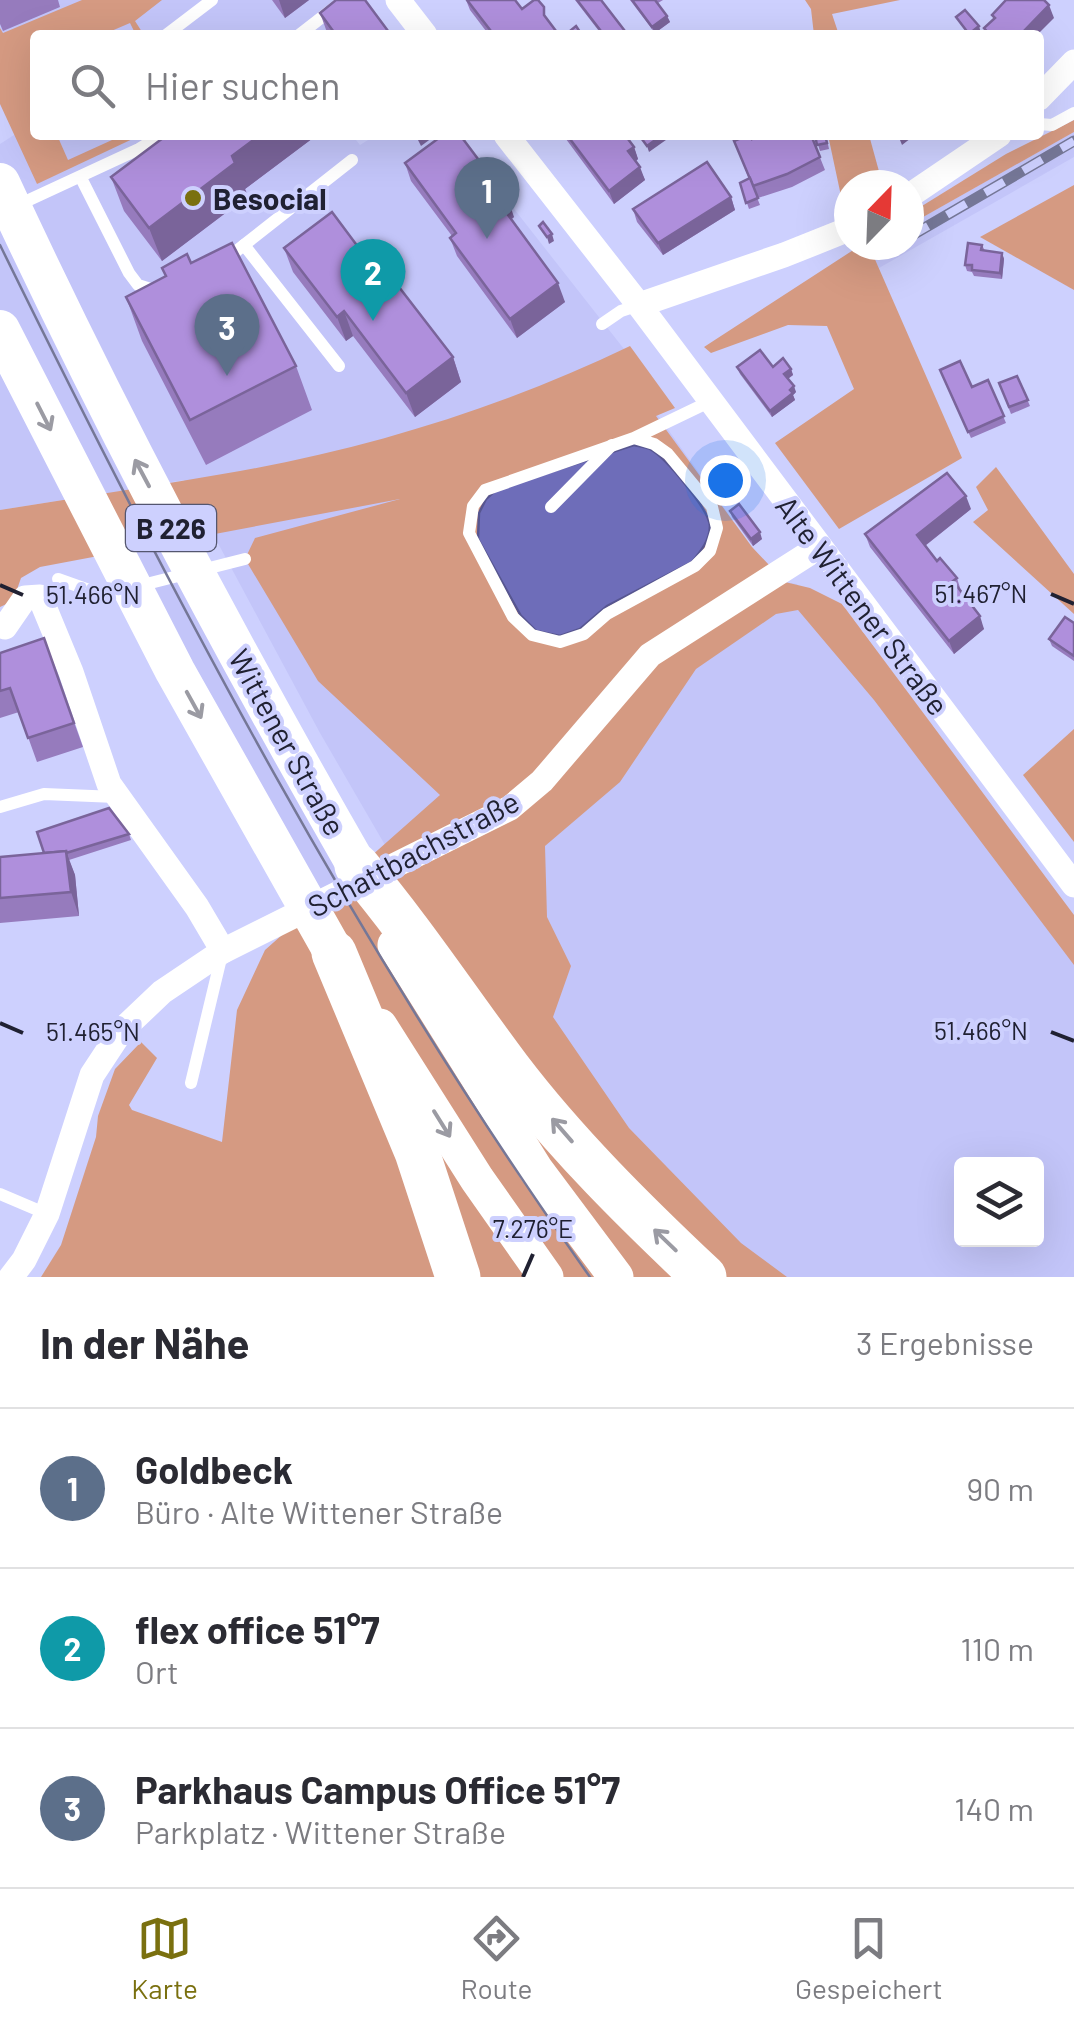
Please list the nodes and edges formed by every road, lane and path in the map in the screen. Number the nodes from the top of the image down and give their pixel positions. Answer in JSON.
{"nodes":[{"id":1,"x":212,"y":0,"type":"edge"},
{"id":2,"x":344,"y":0,"type":"edge"},
{"id":3,"x":398,"y":0,"type":"edge"},
{"id":4,"x":176,"y":30,"type":"edge"},
{"id":5,"x":305,"y":30,"type":"edge"},
{"id":6,"x":421,"y":30,"type":"edge"},
{"id":7,"x":1074,"y":62,"type":"edge"},
{"id":8,"x":1044,"y":93,"type":"edge"},
{"id":9,"x":1074,"y":114,"type":"edge"},
{"id":10,"x":1044,"y":124,"type":"edge"},
{"id":11,"x":153,"y":140,"type":"edge"},
{"id":12,"x":510,"y":140,"type":"edge"},
{"id":13,"x":992,"y":140,"type":"edge"},
{"id":14,"x":352,"y":160,"type":"dead end"},
{"id":15,"x":81,"y":178,"type":"junction"},
{"id":16,"x":0,"y":183,"type":"edge"},
{"id":17,"x":924,"y":186,"type":"edge"},
{"id":18,"x":0,"y":213,"type":"edge"},
{"id":19,"x":834,"y":235,"type":"edge"},
{"id":20,"x":244,"y":245,"type":"junction"},
{"id":21,"x":212,"y":267,"type":"edge"},
{"id":22,"x":171,"y":286,"type":"edge"},
{"id":23,"x":156,"y":292,"type":"junction"},
{"id":24,"x":639,"y":305,"type":"junction"},
{"id":25,"x":164,"y":309,"type":"edge"},
{"id":26,"x":602,"y":324,"type":"dead end"},
{"id":27,"x":0,"y":330,"type":"edge"},
{"id":28,"x":339,"y":366,"type":"dead end"},
{"id":29,"x":711,"y":401,"type":"junction"},
{"id":30,"x":634,"y":438,"type":"junction"},
{"id":31,"x":615,"y":443,"type":"junction"},
{"id":32,"x":551,"y":507,"type":"dead end"},
{"id":33,"x":819,"y":547,"type":"junction"},
{"id":34,"x":245,"y":559,"type":"dead end"},
{"id":35,"x":58,"y":578,"type":"dead end"},
{"id":36,"x":5,"y":627,"type":"dead end"},
{"id":37,"x":119,"y":797,"type":"junction"},
{"id":38,"x":0,"y":807,"type":"edge"},
{"id":39,"x":357,"y":866,"type":"joint"},
{"id":40,"x":1074,"y":885,"type":"edge"},
{"id":41,"x":392,"y":921,"type":"junction"},
{"id":42,"x":222,"y":951,"type":"junction"},
{"id":43,"x":334,"y":953,"type":"junction"},
{"id":44,"x":191,"y":1083,"type":"dead end"},
{"id":45,"x":0,"y":1194,"type":"edge"},
{"id":46,"x":48,"y":1214,"type":"junction"},
{"id":47,"x":12,"y":1277,"type":"edge"},
{"id":48,"x":458,"y":1277,"type":"edge"},
{"id":49,"x":546,"y":1277,"type":"edge"},
{"id":50,"x":616,"y":1277,"type":"edge"},
{"id":51,"x":704,"y":1277,"type":"edge"}],
"edges":[{"from":1,"to":4,"type":"lane"},
{"from":2,"to":5,"type":"lane"},
{"from":3,"to":6,"type":"street"},
{"from":7,"to":8,"type":"street"},
{"from":9,"to":10,"type":"lane"},
{"from":11,"to":15,"type":"lane"},
{"from":12,"to":24,"type":"street","name":"Alte Wittener Straße"},
{"from":13,"to":17,"type":"street"},
{"from":14,"to":20,"type":"lane"},
{"from":15,"to":18,"type":"lane"},
{"from":15,"to":23,"type":"lane"},
{"from":39,"to":16,"type":"main road","name":"Wittener Straße","number":"B 226","one_way":true},
{"from":19,"to":24,"type":"street"},
{"from":20,"to":21,"type":"lane"},
{"from":20,"to":28,"type":"lane"},
{"from":22,"to":23,"type":"lane"},
{"from":23,"to":25,"type":"lane"},
{"from":24,"to":26,"type":"lane"},
{"from":24,"to":29,"type":"street","name":"Alte Wittener Straße"},
{"from":27,"to":43,"type":"main road","number":"B 226","one_way":true},
{"from":29,"to":30,"type":"lane"},
{"from":29,"to":33,"type":"street","name":"Alte Wittener Straße"},
{"from":30,"to":31,"type":"lane"},
{"from":30,"to":31,"type":"lane"},
{"from":31,"to":32,"type":"lane"},
{"from":33,"to":40,"type":"street","name":"Alte Wittener Straße"},
{"from":33,"to":42,"type":"street","name":"Schattbachstraße"},
{"from":34,"to":35,"type":"lane"},
{"from":36,"to":37,"type":"street"},
{"from":37,"to":38,"type":"lane"},
{"from":37,"to":42,"type":"street"},
{"from":39,"to":41,"type":"highway"},
{"from":41,"to":50,"type":"main road"},
{"from":51,"to":41,"type":"highway","one_way":true},
{"from":42,"to":44,"type":"lane"},
{"from":42,"to":46,"type":"street","name":"Schattbachstraße"},
{"from":43,"to":48,"type":"highway"},
{"from":43,"to":49,"type":"main road","one_way":true},
{"from":45,"to":46,"type":"lane"},
{"from":46,"to":47,"type":"street","name":"Schattbachstraße"}]}
